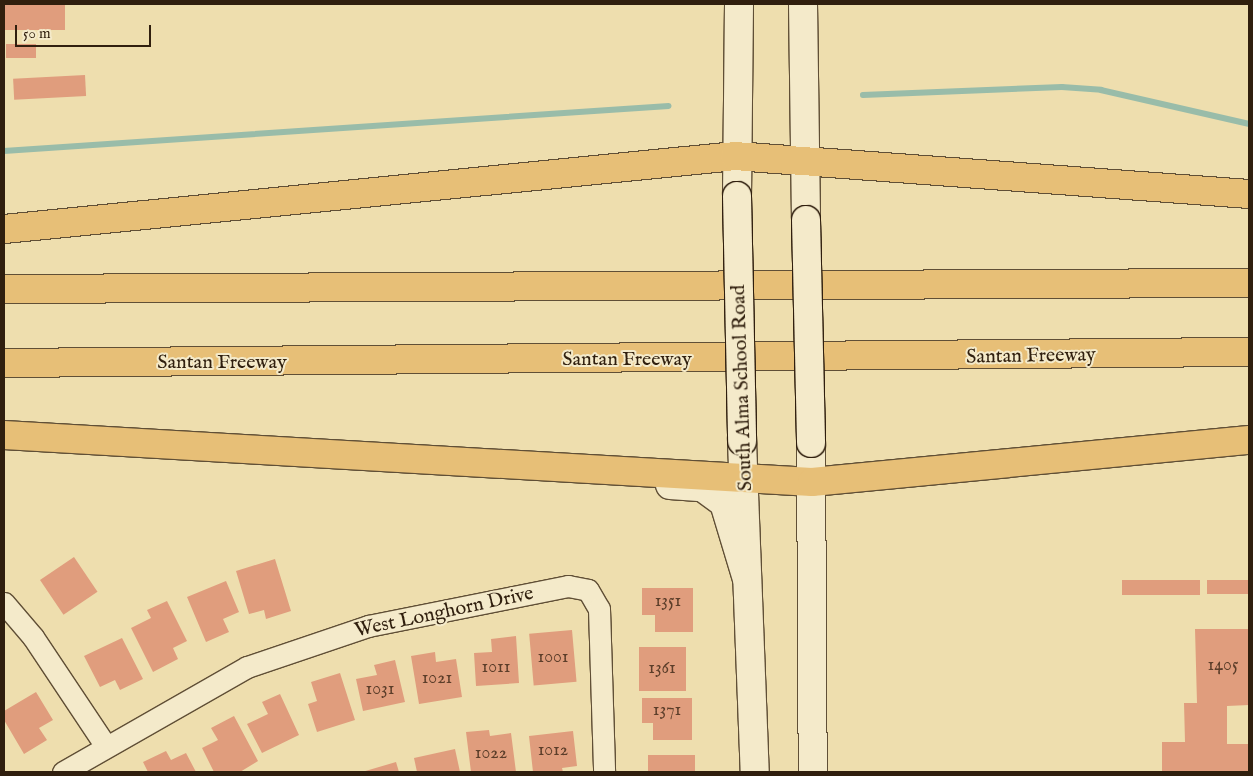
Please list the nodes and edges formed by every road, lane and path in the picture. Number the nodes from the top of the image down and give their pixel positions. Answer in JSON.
{"nodes":[{"id":1,"x":739,"y":4,"type":"edge"},
{"id":2,"x":803,"y":4,"type":"edge"},
{"id":3,"x":735,"y":156,"type":"junction"},
{"id":4,"x":806,"y":160,"type":"junction"},
{"id":5,"x":1249,"y":194,"type":"edge"},
{"id":6,"x":4,"y":229,"type":"edge"},
{"id":7,"x":1249,"y":283,"type":"edge"},
{"id":8,"x":4,"y":290,"type":"edge"},
{"id":9,"x":1249,"y":352,"type":"edge"},
{"id":10,"x":4,"y":363,"type":"edge"},
{"id":11,"x":4,"y":435,"type":"edge"},
{"id":12,"x":1249,"y":440,"type":"edge"},
{"id":13,"x":371,"y":456,"type":"junction"},
{"id":14,"x":744,"y":477,"type":"junction"},
{"id":15,"x":812,"y":482,"type":"junction"},
{"id":16,"x":747,"y":579,"type":"junction"},
{"id":17,"x":4,"y":603,"type":"edge"},
{"id":18,"x":105,"y":745,"type":"junction"},
{"id":19,"x":63,"y":772,"type":"edge"},
{"id":20,"x":604,"y":772,"type":"edge"},
{"id":21,"x":755,"y":772,"type":"edge"},
{"id":22,"x":813,"y":772,"type":"edge"}],
"edges":[{"from":1,"to":3,"type":"main road","name":"South Alma School Road"},
{"from":2,"to":4,"type":"main road"},
{"from":3,"to":4,"type":"highway"},
{"from":3,"to":6,"type":"highway"},
{"from":3,"to":14,"type":"main road","name":"South Alma School Road","bridge":true},
{"from":4,"to":5,"type":"highway"},
{"from":4,"to":15,"type":"main road","bridge":true},
{"from":7,"to":8,"type":"highway"},
{"from":9,"to":10,"type":"highway","name":"Santan Freeway"},
{"from":11,"to":13,"type":"highway"},
{"from":12,"to":15,"type":"highway"},
{"from":13,"to":14,"type":"highway"},
{"from":13,"to":16,"type":"main road"},
{"from":14,"to":15,"type":"highway"},
{"from":14,"to":16,"type":"main road","name":"South Alma School Road"},
{"from":15,"to":22,"type":"main road"},
{"from":16,"to":21,"type":"main road","name":"South Alma School Road"},
{"from":17,"to":18,"type":"street"},
{"from":18,"to":19,"type":"street","name":"West Longhorn Drive"},
{"from":18,"to":20,"type":"street","name":"West Longhorn Drive"}]}
